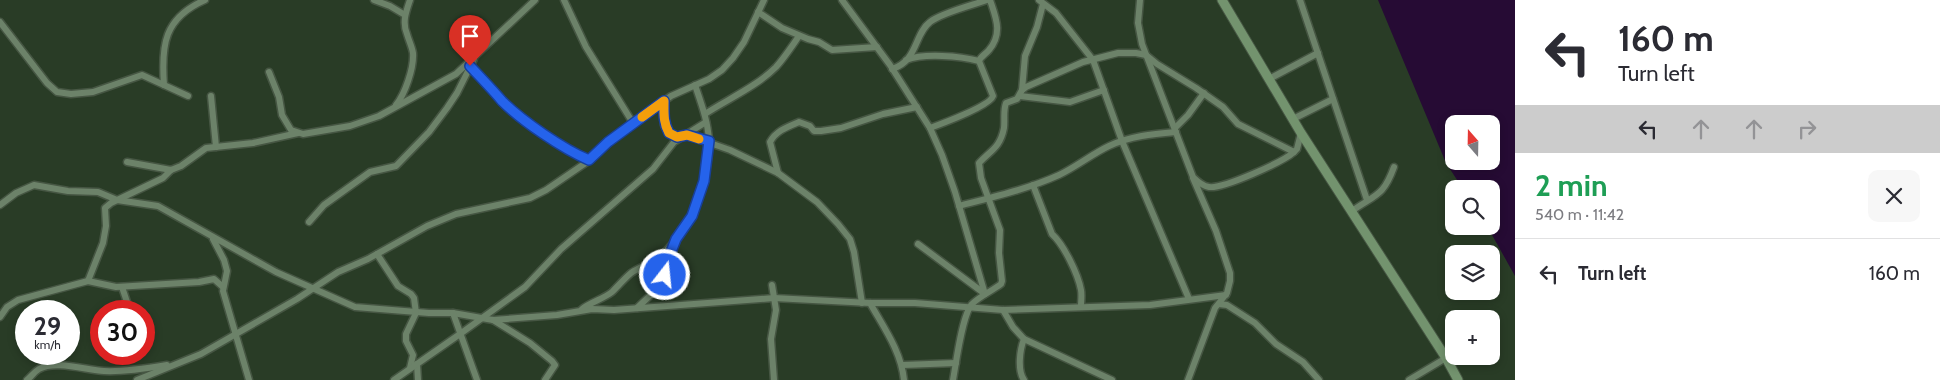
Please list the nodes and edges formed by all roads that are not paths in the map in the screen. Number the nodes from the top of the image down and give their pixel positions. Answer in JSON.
{"nodes":[{"id":1,"x":374,"y":0,"type":"edge"},
{"id":2,"x":410,"y":0,"type":"edge"},
{"id":3,"x":536,"y":0,"type":"edge"},
{"id":4,"x":564,"y":0,"type":"edge"},
{"id":5,"x":764,"y":0,"type":"edge"},
{"id":6,"x":842,"y":0,"type":"edge"},
{"id":7,"x":989,"y":0,"type":"edge"},
{"id":8,"x":1140,"y":0,"type":"edge"},
{"id":9,"x":1222,"y":0,"type":"edge"},
{"id":10,"x":1300,"y":0,"type":"edge"},
{"id":11,"x":201,"y":1,"type":"edge"},
{"id":12,"x":1041,"y":2,"type":"edge"},
{"id":13,"x":758,"y":12,"type":"junction"},
{"id":14,"x":405,"y":15,"type":"junction"},
{"id":15,"x":0,"y":22,"type":"edge"},
{"id":16,"x":799,"y":36,"type":"junction"},
{"id":17,"x":1142,"y":44,"type":"junction"},
{"id":18,"x":876,"y":47,"type":"junction"},
{"id":19,"x":1130,"y":52,"type":"junction"},
{"id":20,"x":1318,"y":53,"type":"junction"},
{"id":21,"x":1146,"y":55,"type":"junction"},
{"id":22,"x":475,"y":56,"type":"junction"},
{"id":23,"x":906,"y":60,"type":"junction"},
{"id":24,"x":1094,"y":60,"type":"junction"},
{"id":25,"x":979,"y":61,"type":"junction"},
{"id":26,"x":470,"y":66,"type":"junction"},
{"id":27,"x":892,"y":69,"type":"junction"},
{"id":28,"x":269,"y":72,"type":"dead end"},
{"id":29,"x":1269,"y":79,"type":"junction"},
{"id":30,"x":164,"y":85,"type":"junction"},
{"id":31,"x":695,"y":85,"type":"junction"},
{"id":32,"x":1104,"y":90,"type":"junction"},
{"id":33,"x":1021,"y":93,"type":"junction"},
{"id":34,"x":1204,"y":93,"type":"junction"},
{"id":35,"x":188,"y":96,"type":"dead end"},
{"id":36,"x":211,"y":96,"type":"dead end"},
{"id":37,"x":1333,"y":100,"type":"junction"},
{"id":38,"x":664,"y":101,"type":"junction"},
{"id":39,"x":917,"y":106,"type":"junction"},
{"id":40,"x":394,"y":108,"type":"junction"},
{"id":41,"x":706,"y":118,"type":"junction"},
{"id":42,"x":1293,"y":119,"type":"junction"},
{"id":43,"x":633,"y":123,"type":"junction"},
{"id":44,"x":930,"y":128,"type":"junction"},
{"id":45,"x":1176,"y":130,"type":"junction"},
{"id":46,"x":298,"y":133,"type":"junction"},
{"id":47,"x":1301,"y":133,"type":"junction"},
{"id":48,"x":682,"y":136,"type":"junction"},
{"id":49,"x":709,"y":141,"type":"junction"},
{"id":50,"x":1122,"y":141,"type":"junction"},
{"id":51,"x":216,"y":147,"type":"junction"},
{"id":52,"x":1294,"y":152,"type":"junction"},
{"id":53,"x":589,"y":160,"type":"junction"},
{"id":54,"x":127,"y":162,"type":"dead end"},
{"id":55,"x":1394,"y":167,"type":"dead end"},
{"id":56,"x":171,"y":170,"type":"junction"},
{"id":57,"x":778,"y":173,"type":"junction"},
{"id":58,"x":1193,"y":177,"type":"junction"},
{"id":59,"x":1033,"y":185,"type":"junction"},
{"id":60,"x":988,"y":198,"type":"junction"},
{"id":61,"x":117,"y":200,"type":"junction"},
{"id":62,"x":1367,"y":200,"type":"junction"},
{"id":63,"x":0,"y":205,"type":"edge"},
{"id":64,"x":960,"y":206,"type":"junction"},
{"id":65,"x":1352,"y":211,"type":"junction"},
{"id":66,"x":309,"y":222,"type":"dead end"},
{"id":67,"x":212,"y":238,"type":"junction"},
{"id":68,"x":676,"y":239,"type":"junction"},
{"id":69,"x":918,"y":244,"type":"dead end"},
{"id":70,"x":377,"y":254,"type":"junction"},
{"id":71,"x":88,"y":281,"type":"junction"},
{"id":72,"x":772,"y":285,"type":"dead end"},
{"id":73,"x":223,"y":286,"type":"junction"},
{"id":74,"x":122,"y":287,"type":"junction"},
{"id":75,"x":313,"y":288,"type":"junction"},
{"id":76,"x":985,"y":294,"type":"junction"},
{"id":77,"x":1226,"y":295,"type":"junction"},
{"id":78,"x":774,"y":298,"type":"junction"},
{"id":79,"x":1189,"y":299,"type":"junction"},
{"id":80,"x":126,"y":300,"type":"edge"},
{"id":81,"x":862,"y":303,"type":"junction"},
{"id":82,"x":870,"y":303,"type":"junction"},
{"id":83,"x":1219,"y":304,"type":"junction"},
{"id":84,"x":1080,"y":306,"type":"junction"},
{"id":85,"x":637,"y":308,"type":"junction"},
{"id":86,"x":969,"y":309,"type":"junction"},
{"id":87,"x":581,"y":310,"type":"junction"},
{"id":88,"x":1003,"y":310,"type":"junction"},
{"id":89,"x":416,"y":312,"type":"junction"},
{"id":90,"x":453,"y":313,"type":"junction"},
{"id":91,"x":0,"y":317,"type":"edge"},
{"id":92,"x":482,"y":319,"type":"junction"},
{"id":93,"x":493,"y":320,"type":"junction"},
{"id":94,"x":236,"y":333,"type":"junction"},
{"id":95,"x":460,"y":334,"type":"junction"},
{"id":96,"x":1024,"y":339,"type":"junction"},
{"id":97,"x":1445,"y":356,"type":"edge"},
{"id":98,"x":1445,"y":359,"type":"edge"},
{"id":99,"x":178,"y":363,"type":"junction"},
{"id":100,"x":956,"y":363,"type":"junction"},
{"id":101,"x":417,"y":364,"type":"junction"},
{"id":102,"x":903,"y":365,"type":"junction"},
{"id":103,"x":1450,"y":365,"type":"edge"},
{"id":104,"x":410,"y":368,"type":"junction"},
{"id":105,"x":27,"y":380,"type":"edge"},
{"id":106,"x":137,"y":380,"type":"edge"},
{"id":107,"x":248,"y":380,"type":"edge"},
{"id":108,"x":394,"y":380,"type":"edge"},
{"id":109,"x":418,"y":380,"type":"edge"},
{"id":110,"x":477,"y":380,"type":"edge"},
{"id":111,"x":545,"y":380,"type":"edge"},
{"id":112,"x":774,"y":380,"type":"edge"},
{"id":113,"x":904,"y":380,"type":"edge"},
{"id":114,"x":953,"y":380,"type":"edge"},
{"id":115,"x":1024,"y":380,"type":"edge"},
{"id":116,"x":1112,"y":380,"type":"edge"},
{"id":117,"x":1188,"y":380,"type":"edge"},
{"id":118,"x":1319,"y":380,"type":"edge"},
{"id":119,"x":1409,"y":380,"type":"edge"},
{"id":120,"x":1458,"y":380,"type":"edge"}],
"edges":[{"from":1,"to":14,"type":"street"},
{"from":2,"to":14,"type":"street"},
{"from":3,"to":22,"type":"street"},
{"from":4,"to":43,"type":"street"},
{"from":5,"to":13,"type":"street"},
{"from":6,"to":18,"type":"street"},
{"from":7,"to":23,"type":"street"},
{"from":7,"to":25,"type":"street"},
{"from":8,"to":17,"type":"street"},
{"from":9,"to":29,"type":"street"},
{"from":10,"to":20,"type":"street"},
{"from":11,"to":30,"type":"street"},
{"from":12,"to":24,"type":"street"},
{"from":12,"to":33,"type":"street"},
{"from":13,"to":16,"type":"street"},
{"from":13,"to":31,"type":"street"},
{"from":14,"to":40,"type":"street"},
{"from":15,"to":30,"type":"street"},
{"from":16,"to":18,"type":"street"},
{"from":16,"to":41,"type":"street"},
{"from":17,"to":19,"type":"street"},
{"from":17,"to":21,"type":"street"},
{"from":18,"to":27,"type":"street"},
{"from":19,"to":21,"type":"street"},
{"from":19,"to":24,"type":"street"},
{"from":20,"to":29,"type":"street"},
{"from":20,"to":37,"type":"street"},
{"from":21,"to":34,"type":"street"},
{"from":21,"to":45,"type":"street"},
{"from":22,"to":26,"type":"street"},
{"from":22,"to":40,"type":"street"},
{"from":23,"to":25,"type":"street"},
{"from":23,"to":27,"type":"street"},
{"from":24,"to":32,"type":"street"},
{"from":24,"to":33,"type":"street"},
{"from":25,"to":44,"type":"street"},
{"from":26,"to":53,"type":"street"},
{"from":26,"to":66,"type":"street"},
{"from":27,"to":39,"type":"street"},
{"from":28,"to":46,"type":"street"},
{"from":29,"to":42,"type":"street"},
{"from":30,"to":35,"type":"street"},
{"from":31,"to":38,"type":"street"},
{"from":31,"to":41,"type":"street"},
{"from":32,"to":33,"type":"street"},
{"from":32,"to":50,"type":"street"},
{"from":33,"to":60,"type":"street"},
{"from":34,"to":45,"type":"street"},
{"from":34,"to":52,"type":"street"},
{"from":36,"to":51,"type":"street"},
{"from":37,"to":42,"type":"street"},
{"from":37,"to":62,"type":"street"},
{"from":38,"to":43,"type":"street"},
{"from":38,"to":48,"type":"street"},
{"from":39,"to":44,"type":"street"},
{"from":39,"to":57,"type":"street"},
{"from":40,"to":46,"type":"street"},
{"from":41,"to":48,"type":"street"},
{"from":41,"to":49,"type":"street"},
{"from":42,"to":47,"type":"street"},
{"from":43,"to":53,"type":"street"},
{"from":44,"to":64,"type":"street"},
{"from":45,"to":50,"type":"street"},
{"from":45,"to":58,"type":"street"},
{"from":46,"to":51,"type":"street"},
{"from":47,"to":52,"type":"street"},
{"from":47,"to":65,"type":"street"},
{"from":48,"to":49,"type":"street"},
{"from":48,"to":92,"type":"street"},
{"from":49,"to":57,"type":"street"},
{"from":49,"to":68,"type":"street"},
{"from":50,"to":59,"type":"street"},
{"from":50,"to":79,"type":"street"},
{"from":51,"to":56,"type":"street"},
{"from":52,"to":58,"type":"street"},
{"from":53,"to":70,"type":"street"},
{"from":54,"to":56,"type":"street"},
{"from":55,"to":62,"type":"street"},
{"from":56,"to":61,"type":"street"},
{"from":57,"to":81,"type":"street"},
{"from":58,"to":77,"type":"street"},
{"from":59,"to":60,"type":"street"},
{"from":59,"to":84,"type":"street"},
{"from":60,"to":64,"type":"street"},
{"from":60,"to":76,"type":"street"},
{"from":61,"to":63,"type":"street"},
{"from":61,"to":67,"type":"street"},
{"from":61,"to":71,"type":"street"},
{"from":62,"to":65,"type":"street"},
{"from":64,"to":76,"type":"street"},
{"from":65,"to":97,"type":"street"},
{"from":67,"to":73,"type":"street"},
{"from":67,"to":75,"type":"street"},
{"from":68,"to":85,"type":"street"},
{"from":68,"to":87,"type":"street"},
{"from":69,"to":76,"type":"street"},
{"from":70,"to":75,"type":"street"},
{"from":70,"to":89,"type":"street"},
{"from":71,"to":74,"type":"street"},
{"from":71,"to":91,"type":"street"},
{"from":72,"to":78,"type":"street"},
{"from":73,"to":74,"type":"street"},
{"from":73,"to":94,"type":"street"},
{"from":74,"to":80,"type":"street"},
{"from":75,"to":89,"type":"street"},
{"from":75,"to":94,"type":"street"},
{"from":76,"to":86,"type":"street"},
{"from":77,"to":79,"type":"street"},
{"from":77,"to":83,"type":"street"},
{"from":78,"to":81,"type":"street"},
{"from":78,"to":85,"type":"street"},
{"from":78,"to":112,"type":"street"},
{"from":79,"to":84,"type":"street"},
{"from":81,"to":82,"type":"street"},
{"from":82,"to":86,"type":"street"},
{"from":82,"to":102,"type":"street"},
{"from":83,"to":117,"type":"street"},
{"from":83,"to":118,"type":"street"},
{"from":84,"to":88,"type":"street"},
{"from":85,"to":87,"type":"street"},
{"from":86,"to":88,"type":"street"},
{"from":86,"to":100,"type":"street"},
{"from":87,"to":93,"type":"street"},
{"from":88,"to":96,"type":"street"},
{"from":89,"to":90,"type":"street"},
{"from":89,"to":104,"type":"street"},
{"from":90,"to":92,"type":"street"},
{"from":90,"to":95,"type":"street"},
{"from":92,"to":93,"type":"street"},
{"from":92,"to":95,"type":"street"},
{"from":93,"to":111,"type":"street"},
{"from":94,"to":99,"type":"street"},
{"from":94,"to":107,"type":"street"},
{"from":95,"to":101,"type":"street"},
{"from":95,"to":110,"type":"street"},
{"from":96,"to":115,"type":"street"},
{"from":96,"to":116,"type":"street"},
{"from":98,"to":119,"type":"street"},
{"from":99,"to":105,"type":"street"},
{"from":99,"to":106,"type":"street"},
{"from":100,"to":102,"type":"street"},
{"from":100,"to":114,"type":"street"},
{"from":101,"to":104,"type":"street"},
{"from":101,"to":109,"type":"street"},
{"from":102,"to":113,"type":"street"},
{"from":103,"to":120,"type":"street"},
{"from":104,"to":108,"type":"street"}]}
